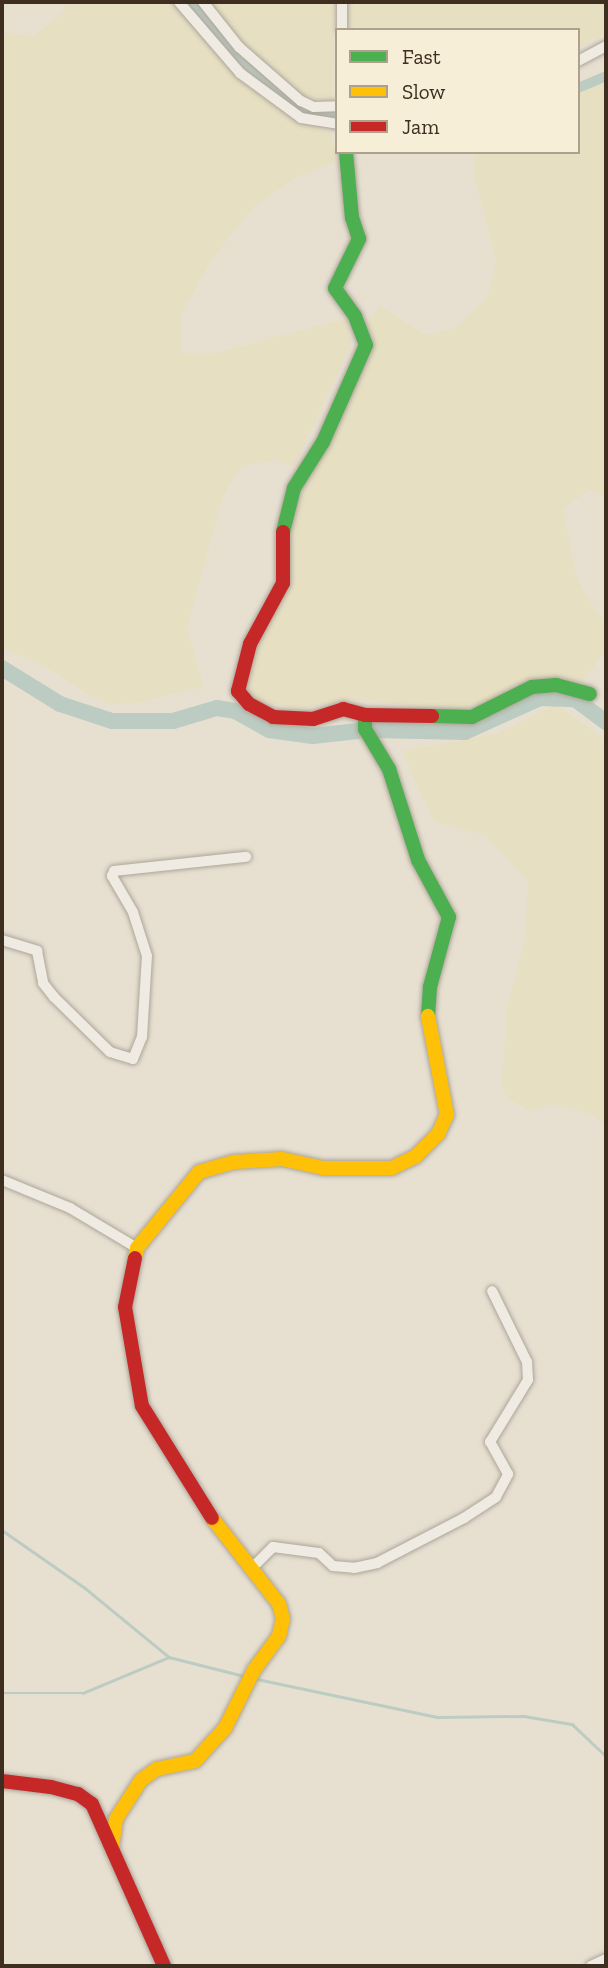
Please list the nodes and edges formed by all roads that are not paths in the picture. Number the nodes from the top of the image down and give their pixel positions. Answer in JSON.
{"nodes":[{"id":1,"x":180,"y":2,"type":"edge"},
{"id":2,"x":203,"y":2,"type":"edge"},
{"id":3,"x":342,"y":2,"type":"edge"},
{"id":4,"x":342,"y":28,"type":"edge"},
{"id":5,"x":606,"y":46,"type":"edge"},
{"id":6,"x":580,"y":60,"type":"edge"},
{"id":7,"x":335,"y":106,"type":"edge"},
{"id":8,"x":335,"y":124,"type":"edge"},
{"id":9,"x":346,"y":154,"type":"edge"},
{"id":10,"x":590,"y":694,"type":"dead end"},
{"id":11,"x":365,"y":715,"type":"junction"},
{"id":12,"x":246,"y":857,"type":"dead end"},
{"id":13,"x":2,"y":940,"type":"edge"},
{"id":14,"x":2,"y":1180,"type":"edge"},
{"id":15,"x":137,"y":1248,"type":"junction"},
{"id":16,"x":492,"y":1291,"type":"dead end"},
{"id":17,"x":254,"y":1566,"type":"junction"},
{"id":18,"x":2,"y":1781,"type":"edge"},
{"id":19,"x":112,"y":1847,"type":"junction"},
{"id":20,"x":606,"y":1959,"type":"edge"},
{"id":21,"x":164,"y":1966,"type":"edge"},
{"id":22,"x":591,"y":1966,"type":"edge"}],
"edges":[{"from":1,"to":8,"type":"street"},
{"from":2,"to":7,"type":"street"},
{"from":3,"to":4,"type":"street"},
{"from":5,"to":6,"type":"street"},
{"from":9,"to":11,"type":"street"},
{"from":10,"to":11,"type":"street"},
{"from":11,"to":15,"type":"street"},
{"from":12,"to":13,"type":"street"},
{"from":14,"to":15,"type":"street"},
{"from":15,"to":17,"type":"street"},
{"from":16,"to":17,"type":"street"},
{"from":17,"to":19,"type":"street"},
{"from":18,"to":19,"type":"street"},
{"from":19,"to":21,"type":"street"},
{"from":20,"to":22,"type":"street"}]}
